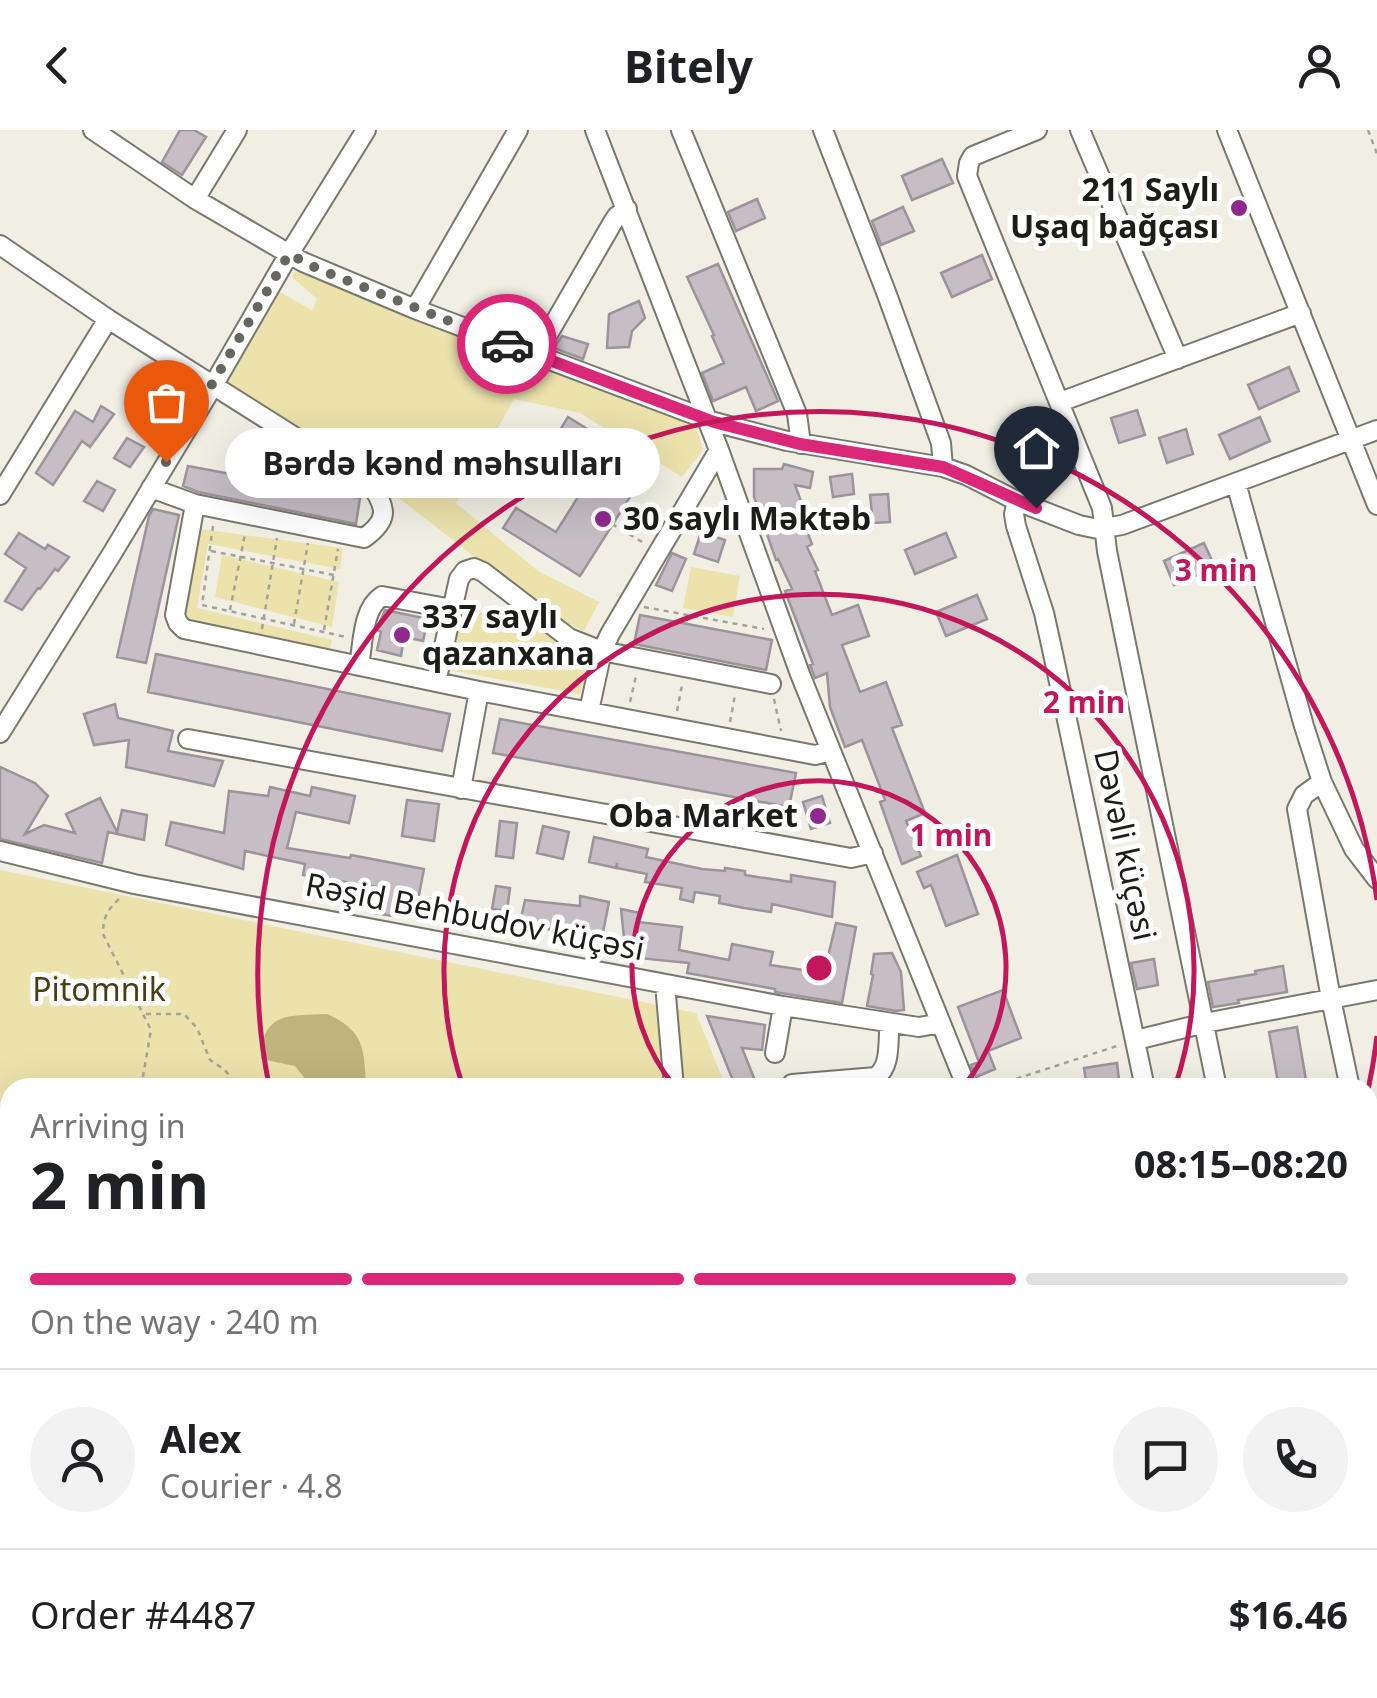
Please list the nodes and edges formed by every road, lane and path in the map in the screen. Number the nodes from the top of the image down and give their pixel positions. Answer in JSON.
{"nodes":[{"id":1,"x":93,"y":130,"type":"edge"},
{"id":2,"x":237,"y":130,"type":"edge"},
{"id":3,"x":366,"y":130,"type":"edge"},
{"id":4,"x":518,"y":130,"type":"edge"},
{"id":5,"x":594,"y":130,"type":"edge"},
{"id":6,"x":682,"y":130,"type":"edge"},
{"id":7,"x":822,"y":130,"type":"edge"},
{"id":8,"x":1080,"y":130,"type":"edge"},
{"id":9,"x":1227,"y":130,"type":"edge"},
{"id":10,"x":1368,"y":130,"type":"edge"},
{"id":11,"x":1025,"y":132,"type":"edge"},
{"id":12,"x":1377,"y":154,"type":"edge"},
{"id":13,"x":194,"y":199,"type":"junction"},
{"id":14,"x":627,"y":209,"type":"junction"},
{"id":15,"x":3,"y":252,"type":"edge"},
{"id":16,"x":289,"y":254,"type":"junction"},
{"id":17,"x":415,"y":309,"type":"junction"},
{"id":18,"x":1301,"y":312,"type":"junction"},
{"id":19,"x":108,"y":319,"type":"junction"},
{"id":20,"x":536,"y":354,"type":"junction"},
{"id":21,"x":1178,"y":359,"type":"junction"},
{"id":22,"x":214,"y":384,"type":"junction"},
{"id":23,"x":1060,"y":402,"type":"junction"},
{"id":24,"x":707,"y":419,"type":"junction"},
{"id":25,"x":1377,"y":430,"type":"edge"},
{"id":26,"x":1351,"y":439,"type":"junction"},
{"id":27,"x":800,"y":444,"type":"junction"},
{"id":28,"x":719,"y":450,"type":"junction"},
{"id":29,"x":943,"y":467,"type":"junction"},
{"id":30,"x":1236,"y":483,"type":"junction"},
{"id":31,"x":150,"y":488,"type":"junction"},
{"id":32,"x":0,"y":495,"type":"edge"},
{"id":33,"x":1018,"y":501,"type":"junction"},
{"id":34,"x":195,"y":504,"type":"junction"},
{"id":35,"x":1377,"y":505,"type":"edge"},
{"id":36,"x":215,"y":510,"type":"junction"},
{"id":37,"x":248,"y":516,"type":"junction"},
{"id":38,"x":280,"y":522,"type":"junction"},
{"id":39,"x":612,"y":524,"type":"dead end"},
{"id":40,"x":310,"y":528,"type":"junction"},
{"id":41,"x":1105,"y":528,"type":"junction"},
{"id":42,"x":341,"y":533,"type":"junction"},
{"id":43,"x":210,"y":551,"type":"junction"},
{"id":44,"x":658,"y":552,"type":"junction"},
{"id":45,"x":240,"y":557,"type":"junction"},
{"id":46,"x":273,"y":563,"type":"junction"},
{"id":47,"x":304,"y":569,"type":"junction"},
{"id":48,"x":334,"y":575,"type":"junction"},
{"id":49,"x":628,"y":604,"type":"junction"},
{"id":50,"x":452,"y":610,"type":"junction"},
{"id":51,"x":230,"y":611,"type":"junction"},
{"id":52,"x":264,"y":618,"type":"junction"},
{"id":53,"x":294,"y":625,"type":"junction"},
{"id":54,"x":324,"y":632,"type":"junction"},
{"id":55,"x":778,"y":632,"type":"dead end"},
{"id":56,"x":363,"y":640,"type":"junction"},
{"id":57,"x":259,"y":645,"type":"junction"},
{"id":58,"x":602,"y":651,"type":"junction"},
{"id":59,"x":641,"y":658,"type":"junction"},
{"id":60,"x":359,"y":666,"type":"junction"},
{"id":61,"x":686,"y":666,"type":"junction"},
{"id":62,"x":739,"y":676,"type":"junction"},
{"id":63,"x":436,"y":682,"type":"junction"},
{"id":64,"x":771,"y":684,"type":"joint"},
{"id":65,"x":478,"y":691,"type":"junction"},
{"id":66,"x":588,"y":711,"type":"junction"},
{"id":67,"x":626,"y":718,"type":"junction"},
{"id":68,"x":674,"y":728,"type":"junction"},
{"id":69,"x":0,"y":732,"type":"edge"},
{"id":70,"x":727,"y":738,"type":"junction"},
{"id":71,"x":188,"y":739,"type":"dead end"},
{"id":72,"x":780,"y":747,"type":"junction"},
{"id":73,"x":831,"y":750,"type":"junction"},
{"id":74,"x":1322,"y":782,"type":"junction"},
{"id":75,"x":461,"y":789,"type":"junction"},
{"id":76,"x":0,"y":852,"type":"edge"},
{"id":77,"x":873,"y":853,"type":"junction"},
{"id":78,"x":1377,"y":879,"type":"edge"},
{"id":79,"x":134,"y":884,"type":"junction"},
{"id":80,"x":666,"y":984,"type":"junction"},
{"id":81,"x":1377,"y":990,"type":"edge"},
{"id":82,"x":1330,"y":999,"type":"junction"},
{"id":83,"x":783,"y":1006,"type":"junction"},
{"id":84,"x":145,"y":1014,"type":"junction"},
{"id":85,"x":941,"y":1023,"type":"junction"},
{"id":86,"x":1205,"y":1023,"type":"junction"},
{"id":87,"x":890,"y":1024,"type":"junction"},
{"id":88,"x":1136,"y":1040,"type":"junction"},
{"id":89,"x":775,"y":1053,"type":"dead end"},
{"id":90,"x":143,"y":1078,"type":"edge"},
{"id":91,"x":230,"y":1078,"type":"edge"},
{"id":92,"x":673,"y":1078,"type":"edge"},
{"id":93,"x":864,"y":1078,"type":"edge"},
{"id":94,"x":963,"y":1078,"type":"edge"},
{"id":95,"x":1019,"y":1078,"type":"edge"},
{"id":96,"x":1143,"y":1078,"type":"edge"},
{"id":97,"x":1215,"y":1078,"type":"edge"},
{"id":98,"x":1348,"y":1078,"type":"edge"}],
"edges":[{"from":1,"to":13,"type":"street"},
{"from":2,"to":13,"type":"street"},
{"from":3,"to":16,"type":"street"},
{"from":4,"to":17,"type":"street"},
{"from":5,"to":14,"type":"street"},
{"from":6,"to":27,"type":"street"},
{"from":7,"to":29,"type":"street"},
{"from":8,"to":21,"type":"street"},
{"from":9,"to":18,"type":"street"},
{"from":10,"to":12,"type":"path"},
{"from":11,"to":23,"type":"street"},
{"from":13,"to":16,"type":"street"},
{"from":14,"to":20,"type":"street"},
{"from":14,"to":24,"type":"street"},
{"from":15,"to":19,"type":"street"},
{"from":16,"to":17,"type":"street"},
{"from":16,"to":22,"type":"street"},
{"from":17,"to":20,"type":"street"},
{"from":18,"to":21,"type":"street"},
{"from":18,"to":26,"type":"street"},
{"from":19,"to":22,"type":"street"},
{"from":19,"to":32,"type":"street"},
{"from":20,"to":24,"type":"street"},
{"from":21,"to":23,"type":"street"},
{"from":22,"to":31,"type":"street"},
{"from":22,"to":42,"type":"street"},
{"from":23,"to":41,"type":"street"},
{"from":24,"to":27,"type":"street"},
{"from":24,"to":28,"type":"street"},
{"from":25,"to":26,"type":"street"},
{"from":26,"to":30,"type":"street"},
{"from":26,"to":35,"type":"street"},
{"from":27,"to":29,"type":"street"},
{"from":28,"to":44,"type":"street"},
{"from":28,"to":73,"type":"street"},
{"from":29,"to":33,"type":"street"},
{"from":30,"to":41,"type":"street"},
{"from":30,"to":74,"type":"street"},
{"from":31,"to":34,"type":"street"},
{"from":31,"to":69,"type":"street"},
{"from":33,"to":41,"type":"street"},
{"from":33,"to":88,"type":"street","name":"Dəvəli küçəsi"},
{"from":34,"to":36,"type":"street"},
{"from":34,"to":57,"type":"street"},
{"from":36,"to":37,"type":"street"},
{"from":36,"to":43,"type":"path"},
{"from":37,"to":38,"type":"street"},
{"from":37,"to":45,"type":"path"},
{"from":38,"to":40,"type":"street"},
{"from":38,"to":46,"type":"path"},
{"from":39,"to":44,"type":"path"},
{"from":40,"to":42,"type":"street"},
{"from":40,"to":47,"type":"path"},
{"from":41,"to":86,"type":"street"},
{"from":42,"to":48,"type":"path"},
{"from":43,"to":45,"type":"path"},
{"from":43,"to":51,"type":"path"},
{"from":44,"to":49,"type":"street"},
{"from":45,"to":46,"type":"path"},
{"from":45,"to":51,"type":"path"},
{"from":46,"to":47,"type":"path"},
{"from":46,"to":52,"type":"path"},
{"from":47,"to":48,"type":"path"},
{"from":47,"to":53,"type":"path"},
{"from":48,"to":54,"type":"path"},
{"from":49,"to":55,"type":"path"},
{"from":49,"to":58,"type":"street"},
{"from":50,"to":56,"type":"street"},
{"from":50,"to":58,"type":"street"},
{"from":50,"to":63,"type":"street"},
{"from":51,"to":52,"type":"path"},
{"from":52,"to":53,"type":"path"},
{"from":52,"to":57,"type":"path"},
{"from":53,"to":54,"type":"path"},
{"from":54,"to":56,"type":"path"},
{"from":56,"to":60,"type":"street"},
{"from":57,"to":60,"type":"street"},
{"from":58,"to":59,"type":"street"},
{"from":58,"to":66,"type":"street"},
{"from":59,"to":61,"type":"street"},
{"from":59,"to":67,"type":"path"},
{"from":60,"to":63,"type":"street"},
{"from":61,"to":62,"type":"street"},
{"from":61,"to":68,"type":"path"},
{"from":62,"to":64,"type":"street"},
{"from":62,"to":70,"type":"path"},
{"from":63,"to":65,"type":"street"},
{"from":64,"to":72,"type":"path"},
{"from":65,"to":66,"type":"street"},
{"from":65,"to":75,"type":"street"},
{"from":66,"to":67,"type":"street"},
{"from":67,"to":68,"type":"street"},
{"from":68,"to":70,"type":"street"},
{"from":70,"to":72,"type":"street"},
{"from":71,"to":75,"type":"street"},
{"from":72,"to":73,"type":"street"},
{"from":73,"to":77,"type":"street"},
{"from":74,"to":78,"type":"street"},
{"from":74,"to":82,"type":"street"},
{"from":75,"to":77,"type":"street"},
{"from":76,"to":79,"type":"street","name":"Rəşid Behbudov küçəsi"},
{"from":77,"to":85,"type":"street"},
{"from":79,"to":80,"type":"street","name":"Rəşid Behbudov küçəsi"},
{"from":79,"to":84,"type":"path"},
{"from":80,"to":83,"type":"street","name":"Rəşid Behbudov küçəsi"},
{"from":80,"to":92,"type":"street"},
{"from":81,"to":82,"type":"street"},
{"from":82,"to":86,"type":"street"},
{"from":82,"to":98,"type":"street"},
{"from":83,"to":87,"type":"street","name":"Rəşid Behbudov küçəsi"},
{"from":83,"to":89,"type":"street"},
{"from":84,"to":90,"type":"path"},
{"from":84,"to":91,"type":"path"},
{"from":85,"to":87,"type":"street","name":"Rəşid Behbudov küçəsi"},
{"from":85,"to":94,"type":"street"},
{"from":86,"to":88,"type":"street"},
{"from":86,"to":97,"type":"street"},
{"from":87,"to":93,"type":"street"},
{"from":88,"to":95,"type":"path"},
{"from":88,"to":96,"type":"street","name":"Dəvəli küçəsi"}]}
